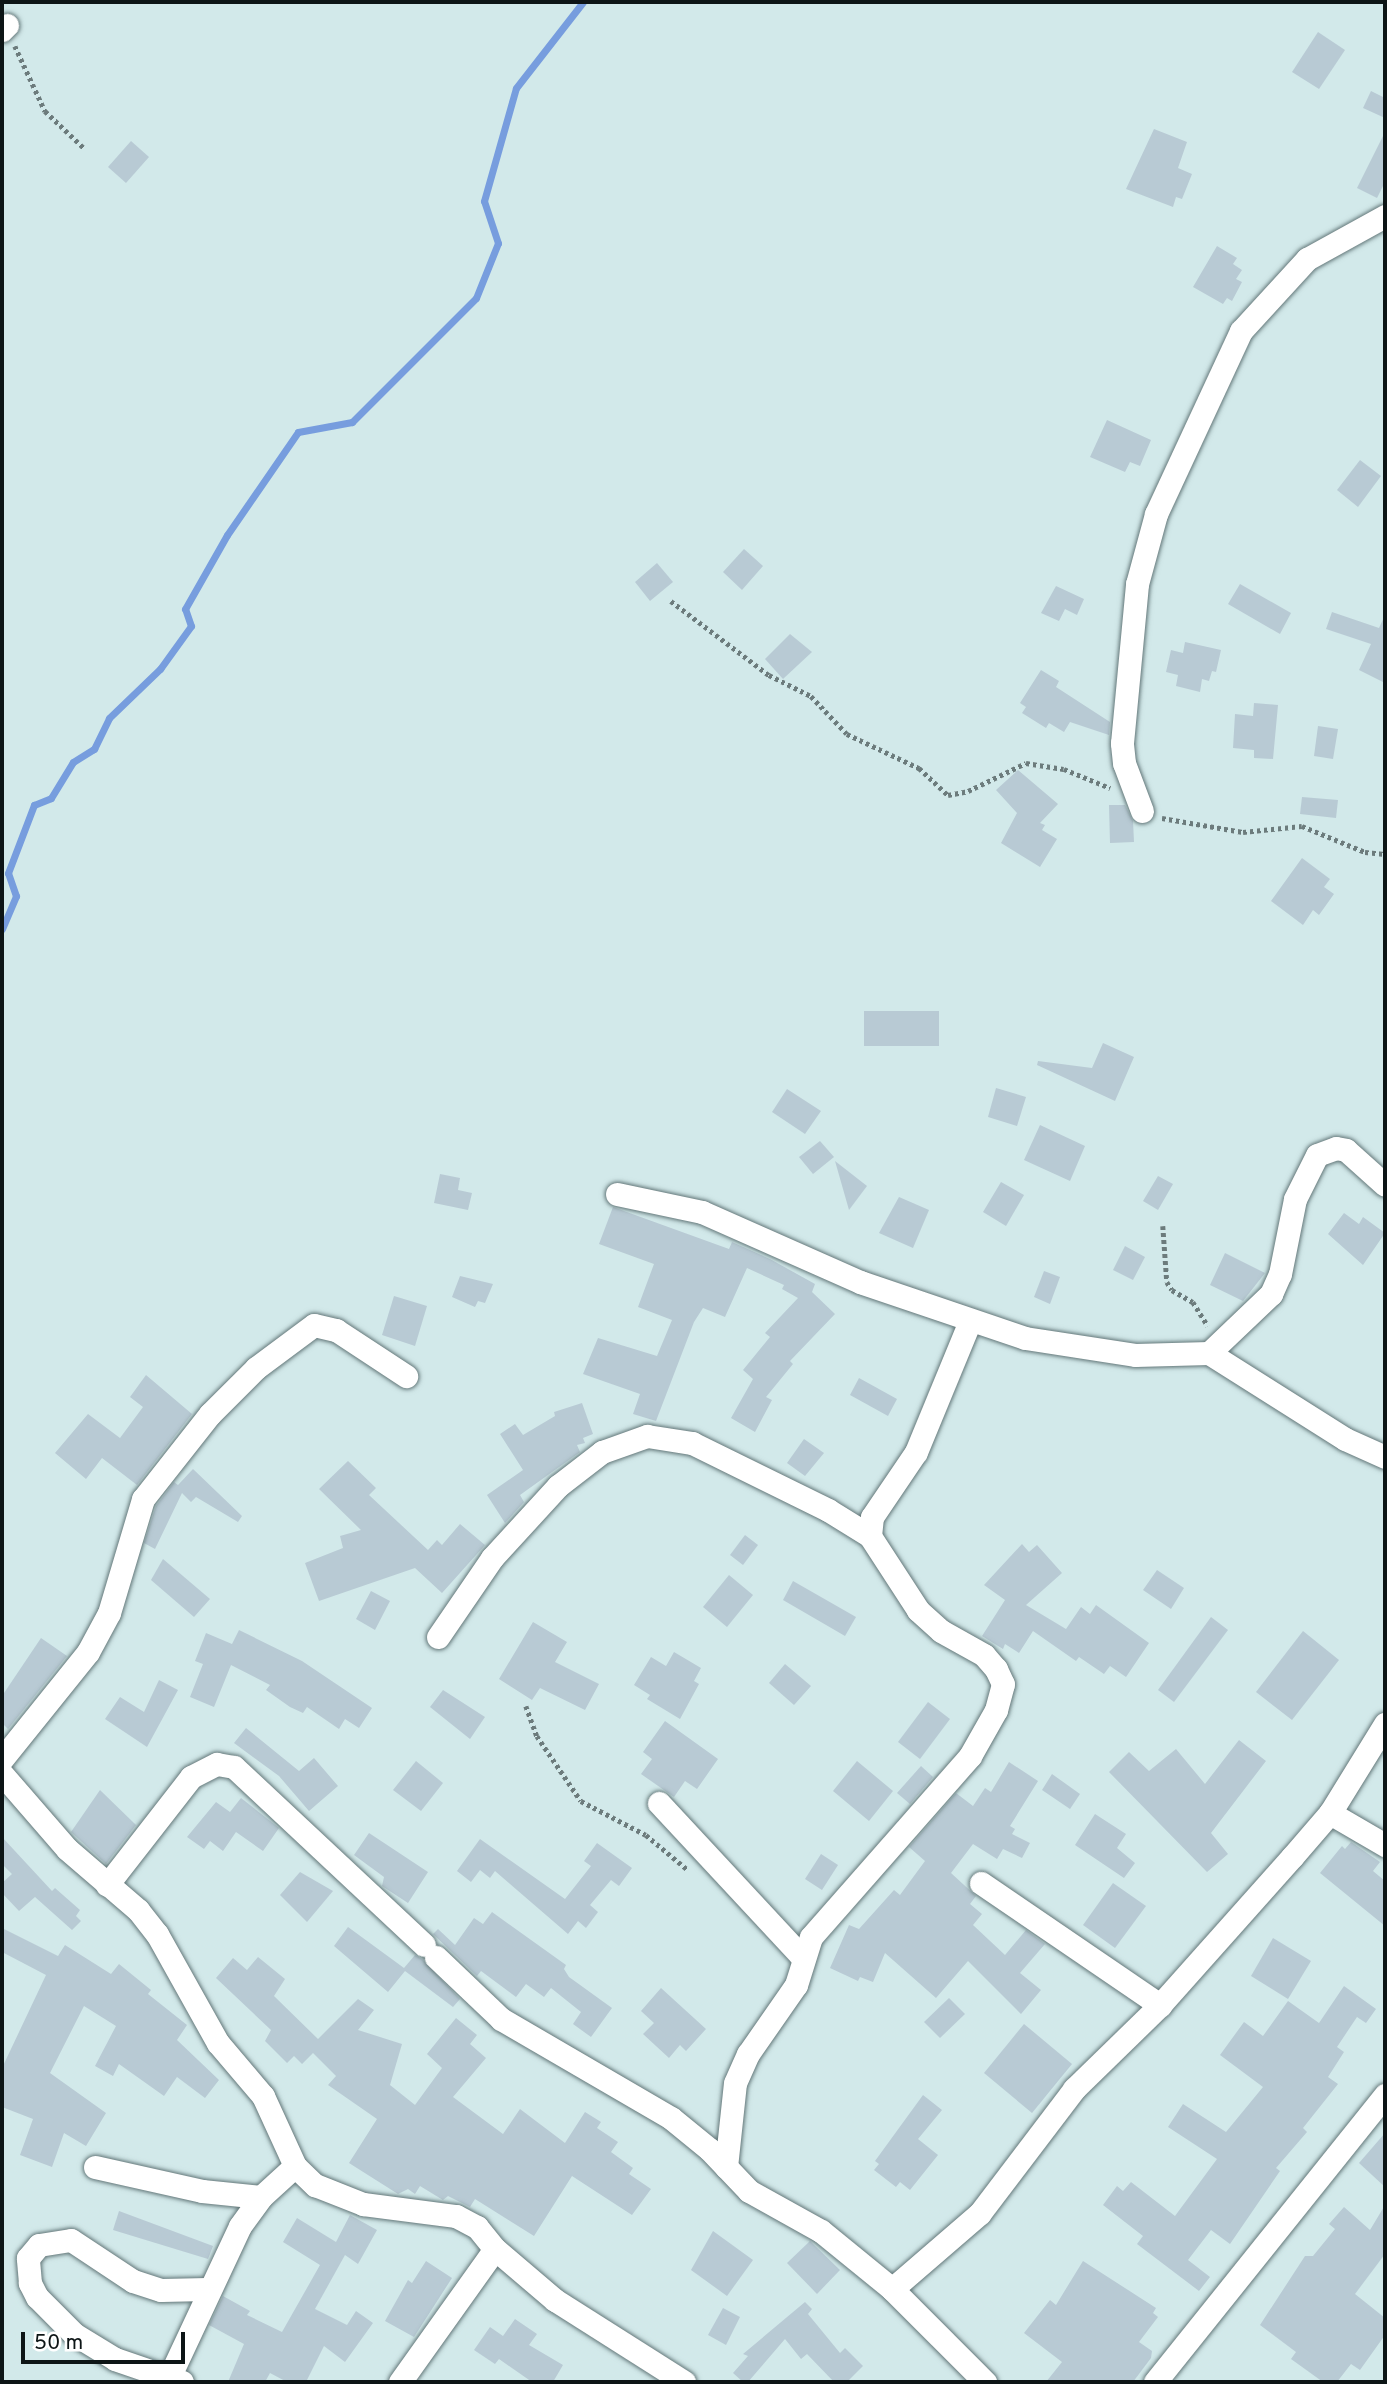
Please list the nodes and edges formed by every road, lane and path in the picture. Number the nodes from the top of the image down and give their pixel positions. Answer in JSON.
{"nodes":[{"id":1,"x":4,"y":27,"type":"edge"},
{"id":2,"x":85,"y":149,"type":"dead end"},
{"id":3,"x":1385,"y":216,"type":"edge"},
{"id":4,"x":671,"y":601,"type":"dead end"},
{"id":5,"x":1142,"y":811,"type":"junction"},
{"id":6,"x":1385,"y":854,"type":"edge"},
{"id":7,"x":1385,"y":1185,"type":"edge"},
{"id":8,"x":617,"y":1194,"type":"dead end"},
{"id":9,"x":1163,"y":1226,"type":"dead end"},
{"id":10,"x":970,"y":1321,"type":"junction"},
{"id":11,"x":1214,"y":1349,"type":"junction"},
{"id":12,"x":406,"y":1376,"type":"dead end"},
{"id":13,"x":1385,"y":1457,"type":"edge"},
{"id":14,"x":870,"y":1536,"type":"junction"},
{"id":15,"x":438,"y":1637,"type":"dead end"},
{"id":16,"x":526,"y":1706,"type":"dead end"},
{"id":17,"x":1385,"y":1724,"type":"edge"},
{"id":18,"x":2,"y":1759,"type":"edge"},
{"id":19,"x":2,"y":1774,"type":"edge"},
{"id":20,"x":659,"y":1803,"type":"dead end"},
{"id":21,"x":1330,"y":1813,"type":"junction"},
{"id":22,"x":1385,"y":1845,"type":"edge"},
{"id":23,"x":699,"y":1879,"type":"dead end"},
{"id":24,"x":981,"y":1883,"type":"dead end"},
{"id":25,"x":107,"y":1885,"type":"junction"},
{"id":26,"x":802,"y":1956,"type":"junction"},
{"id":27,"x":1160,"y":2005,"type":"junction"},
{"id":28,"x":1385,"y":2095,"type":"edge"},
{"id":29,"x":295,"y":2166,"type":"junction"},
{"id":30,"x":95,"y":2167,"type":"dead end"},
{"id":31,"x":726,"y":2167,"type":"junction"},
{"id":32,"x":261,"y":2197,"type":"junction"},
{"id":33,"x":495,"y":2249,"type":"junction"},
{"id":34,"x":207,"y":2289,"type":"junction"},
{"id":35,"x":892,"y":2289,"type":"junction"},
{"id":36,"x":173,"y":2381,"type":"edge"},
{"id":37,"x":400,"y":2382,"type":"edge"},
{"id":38,"x":684,"y":2382,"type":"edge"},
{"id":39,"x":985,"y":2382,"type":"edge"},
{"id":40,"x":1155,"y":2382,"type":"edge"}],
"edges":[{"from":1,"to":2,"type":"path"},
{"from":3,"to":5,"type":"street"},
{"from":4,"to":5,"type":"path"},
{"from":5,"to":6,"type":"path"},
{"from":7,"to":11,"type":"street"},
{"from":8,"to":10,"type":"street"},
{"from":9,"to":11,"type":"path"},
{"from":10,"to":11,"type":"street"},
{"from":10,"to":14,"type":"street"},
{"from":11,"to":13,"type":"street"},
{"from":12,"to":18,"type":"street"},
{"from":14,"to":15,"type":"street"},
{"from":14,"to":26,"type":"street"},
{"from":16,"to":23,"type":"path"},
{"from":17,"to":21,"type":"street"},
{"from":19,"to":25,"type":"street"},
{"from":20,"to":26,"type":"street"},
{"from":21,"to":22,"type":"street"},
{"from":21,"to":27,"type":"street"},
{"from":24,"to":27,"type":"street"},
{"from":25,"to":29,"type":"street"},
{"from":25,"to":31,"type":"street"},
{"from":26,"to":31,"type":"street"},
{"from":27,"to":35,"type":"street"},
{"from":28,"to":40,"type":"street"},
{"from":29,"to":32,"type":"street"},
{"from":29,"to":33,"type":"street"},
{"from":30,"to":32,"type":"street"},
{"from":31,"to":35,"type":"street"},
{"from":32,"to":34,"type":"street"},
{"from":33,"to":37,"type":"street"},
{"from":33,"to":38,"type":"street"},
{"from":34,"to":36,"type":"street"},
{"from":34,"to":36,"type":"street"},
{"from":35,"to":39,"type":"street"}]}
